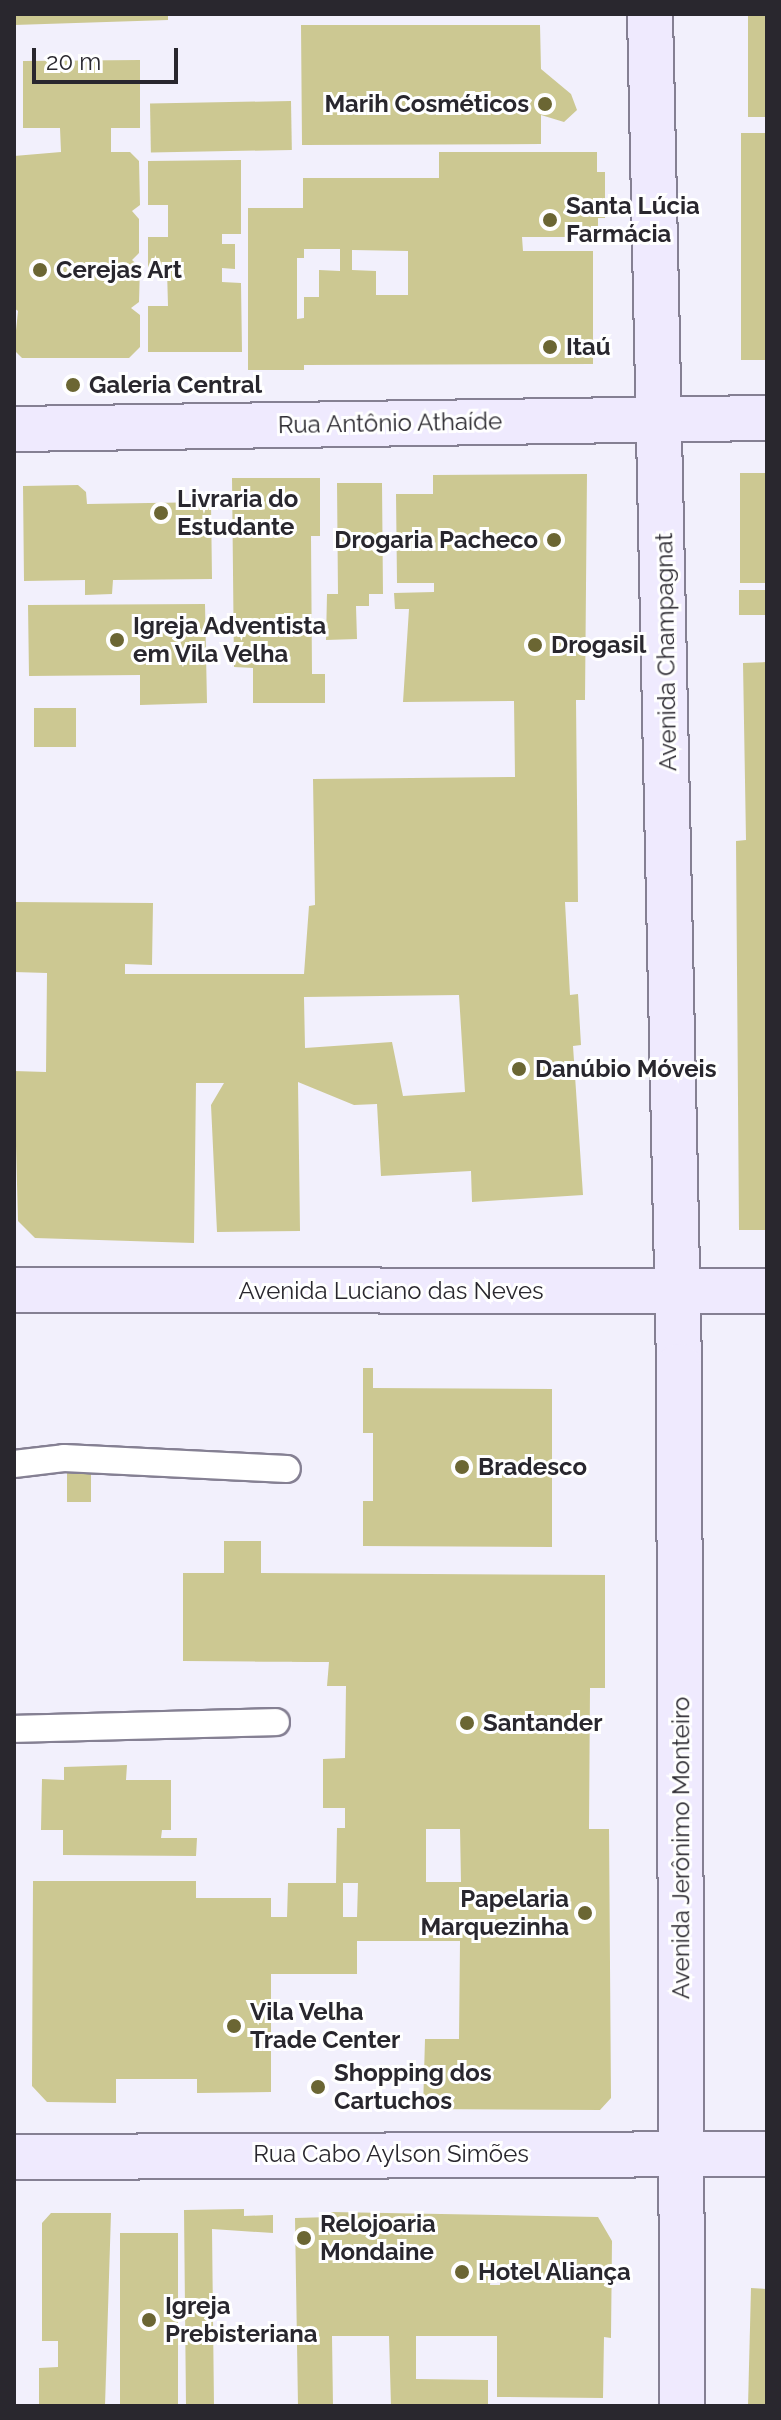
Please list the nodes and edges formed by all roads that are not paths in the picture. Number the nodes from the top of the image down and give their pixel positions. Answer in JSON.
{"nodes":[{"id":1,"x":650,"y":14,"type":"edge"},
{"id":2,"x":767,"y":418,"type":"edge"},
{"id":3,"x":662,"y":419,"type":"junction"},
{"id":4,"x":14,"y":429,"type":"edge"},
{"id":5,"x":14,"y":1290,"type":"edge"},
{"id":6,"x":676,"y":1290,"type":"junction"},
{"id":7,"x":767,"y":1291,"type":"edge"},
{"id":8,"x":14,"y":1464,"type":"edge"},
{"id":9,"x":287,"y":1469,"type":"dead end"},
{"id":10,"x":276,"y":1722,"type":"dead end"},
{"id":11,"x":14,"y":1729,"type":"edge"},
{"id":12,"x":682,"y":2152,"type":"junction"},
{"id":13,"x":767,"y":2154,"type":"edge"},
{"id":14,"x":14,"y":2157,"type":"edge"},
{"id":15,"x":682,"y":2406,"type":"edge"}],
"edges":[{"from":1,"to":3,"type":"main road","name":"Avenida Champagnat"},
{"from":2,"to":3,"type":"main road","name":"Rua Antônio Athaíde"},
{"from":3,"to":4,"type":"main road","name":"Rua Antônio Athaíde"},
{"from":3,"to":6,"type":"main road","name":"Avenida Champagnat"},
{"from":5,"to":6,"type":"main road","name":"Avenida Luciano das Neves"},
{"from":6,"to":7,"type":"main road","name":"Avenida Luciano das Neves"},
{"from":6,"to":12,"type":"main road","name":"Avenida Jerônimo Monteiro"},
{"from":8,"to":9,"type":"lane"},
{"from":10,"to":11,"type":"lane"},
{"from":12,"to":13,"type":"main road","name":"Rua Cabo Aylson Simões"},
{"from":12,"to":14,"type":"main road","name":"Rua Cabo Aylson Simões"},
{"from":12,"to":15,"type":"main road","name":"Avenida Jerônimo Monteiro"}]}
